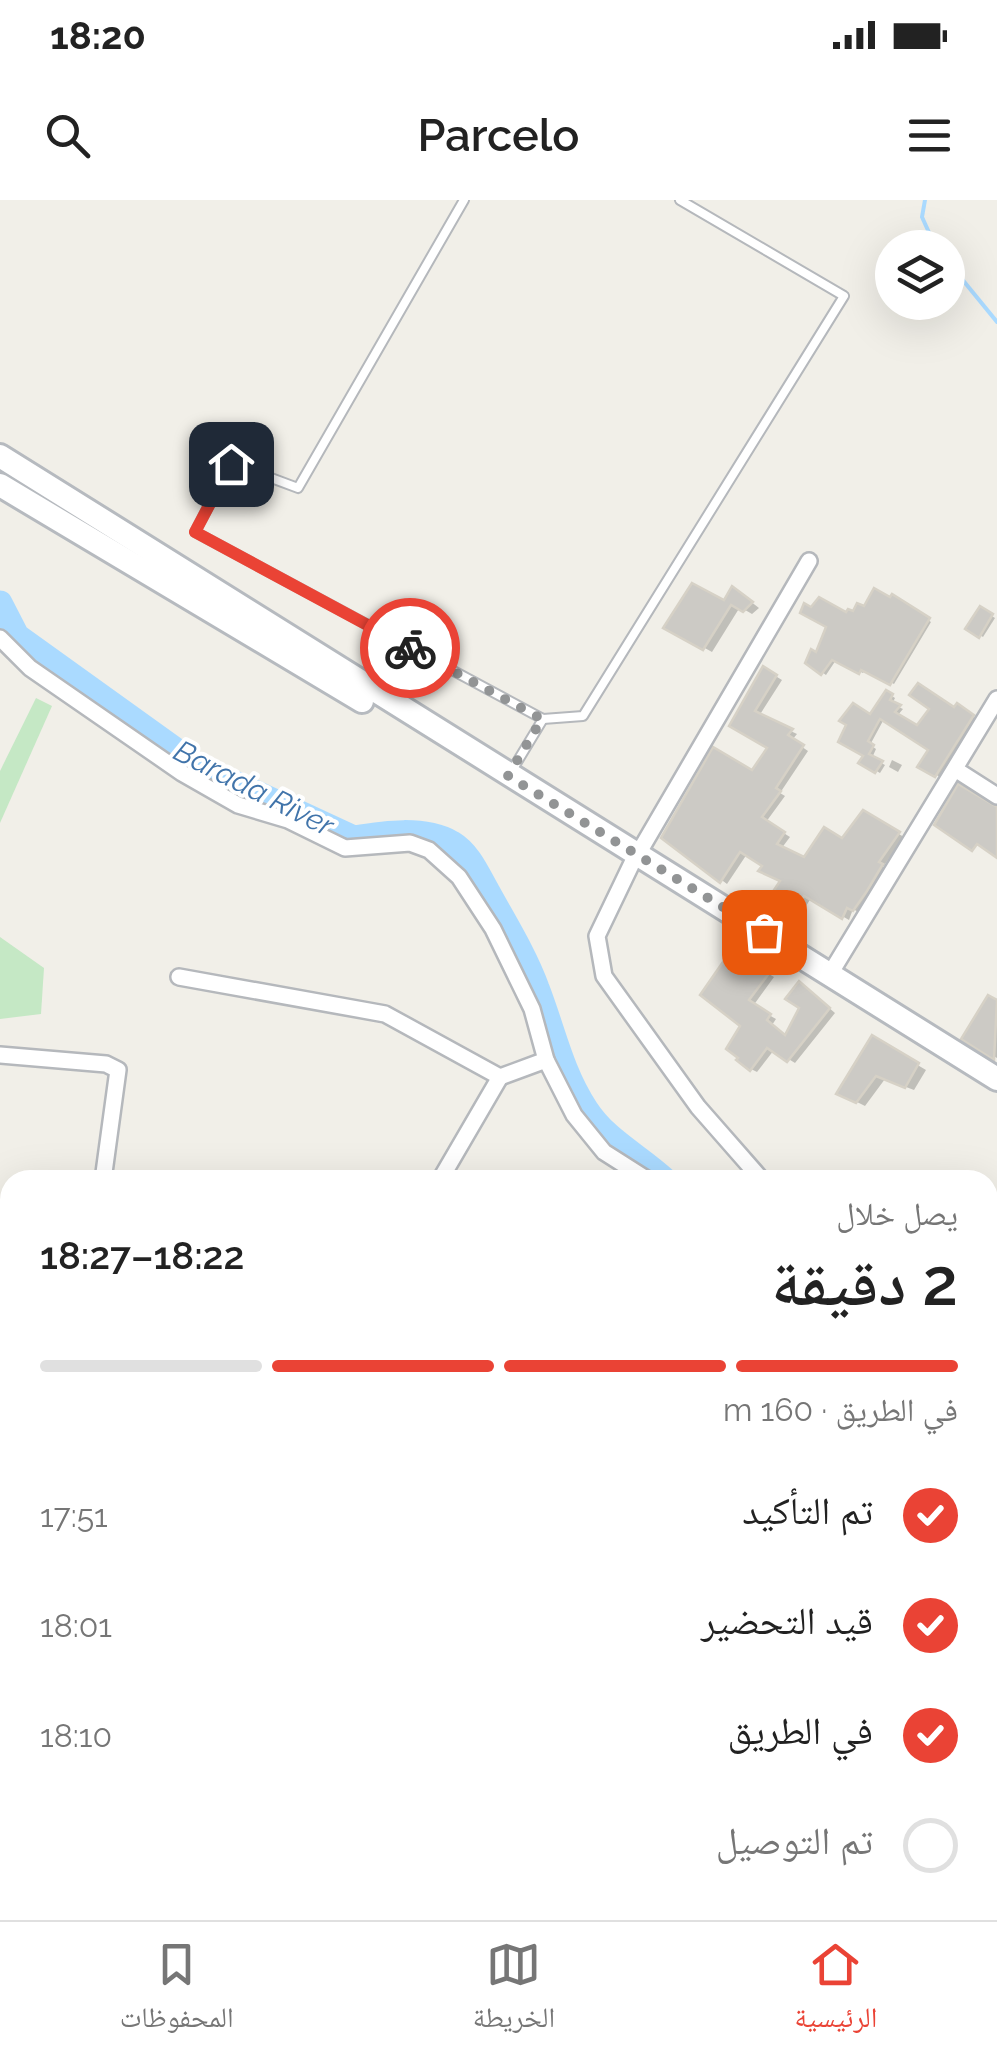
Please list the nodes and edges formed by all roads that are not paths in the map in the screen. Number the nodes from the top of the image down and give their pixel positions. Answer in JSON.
{"nodes":[{"id":1,"x":464,"y":200,"type":"edge"},
{"id":2,"x":680,"y":200,"type":"edge"},
{"id":3,"x":0,"y":456,"type":"edge"},
{"id":4,"x":0,"y":485,"type":"edge"},
{"id":5,"x":808,"y":561,"type":"dead end"},
{"id":6,"x":0,"y":638,"type":"edge"},
{"id":7,"x":997,"y":698,"type":"edge"},
{"id":8,"x":542,"y":719,"type":"junction"},
{"id":9,"x":955,"y":769,"type":"junction"},
{"id":10,"x":508,"y":776,"type":"junction"},
{"id":11,"x":997,"y":796,"type":"edge"},
{"id":12,"x":635,"y":859,"type":"junction"},
{"id":13,"x":830,"y":974,"type":"junction"},
{"id":14,"x":179,"y":978,"type":"dead end"},
{"id":15,"x":0,"y":1055,"type":"edge"},
{"id":16,"x":546,"y":1060,"type":"junction"},
{"id":17,"x":500,"y":1077,"type":"junction"},
{"id":18,"x":997,"y":1079,"type":"edge"},
{"id":19,"x":997,"y":1096,"type":"edge"},
{"id":20,"x":104,"y":1170,"type":"edge"},
{"id":21,"x":446,"y":1170,"type":"edge"},
{"id":22,"x":632,"y":1170,"type":"edge"},
{"id":23,"x":753,"y":1170,"type":"edge"}],
"edges":[{"from":1,"to":8,"type":"lane"},
{"from":2,"to":8,"type":"lane"},
{"from":3,"to":10,"type":"main road"},
{"from":4,"to":12,"type":"main road"},
{"from":5,"to":12,"type":"street"},
{"from":6,"to":16,"type":"street"},
{"from":7,"to":9,"type":"street"},
{"from":8,"to":10,"type":"lane"},
{"from":9,"to":11,"type":"street"},
{"from":9,"to":13,"type":"street"},
{"from":10,"to":12,"type":"main road"},
{"from":12,"to":13,"type":"main road"},
{"from":12,"to":19,"type":"main road"},
{"from":12,"to":23,"type":"street"},
{"from":13,"to":18,"type":"main road"},
{"from":14,"to":17,"type":"street"},
{"from":15,"to":20,"type":"street"},
{"from":16,"to":17,"type":"street"},
{"from":16,"to":22,"type":"street"},
{"from":17,"to":21,"type":"street"}]}
